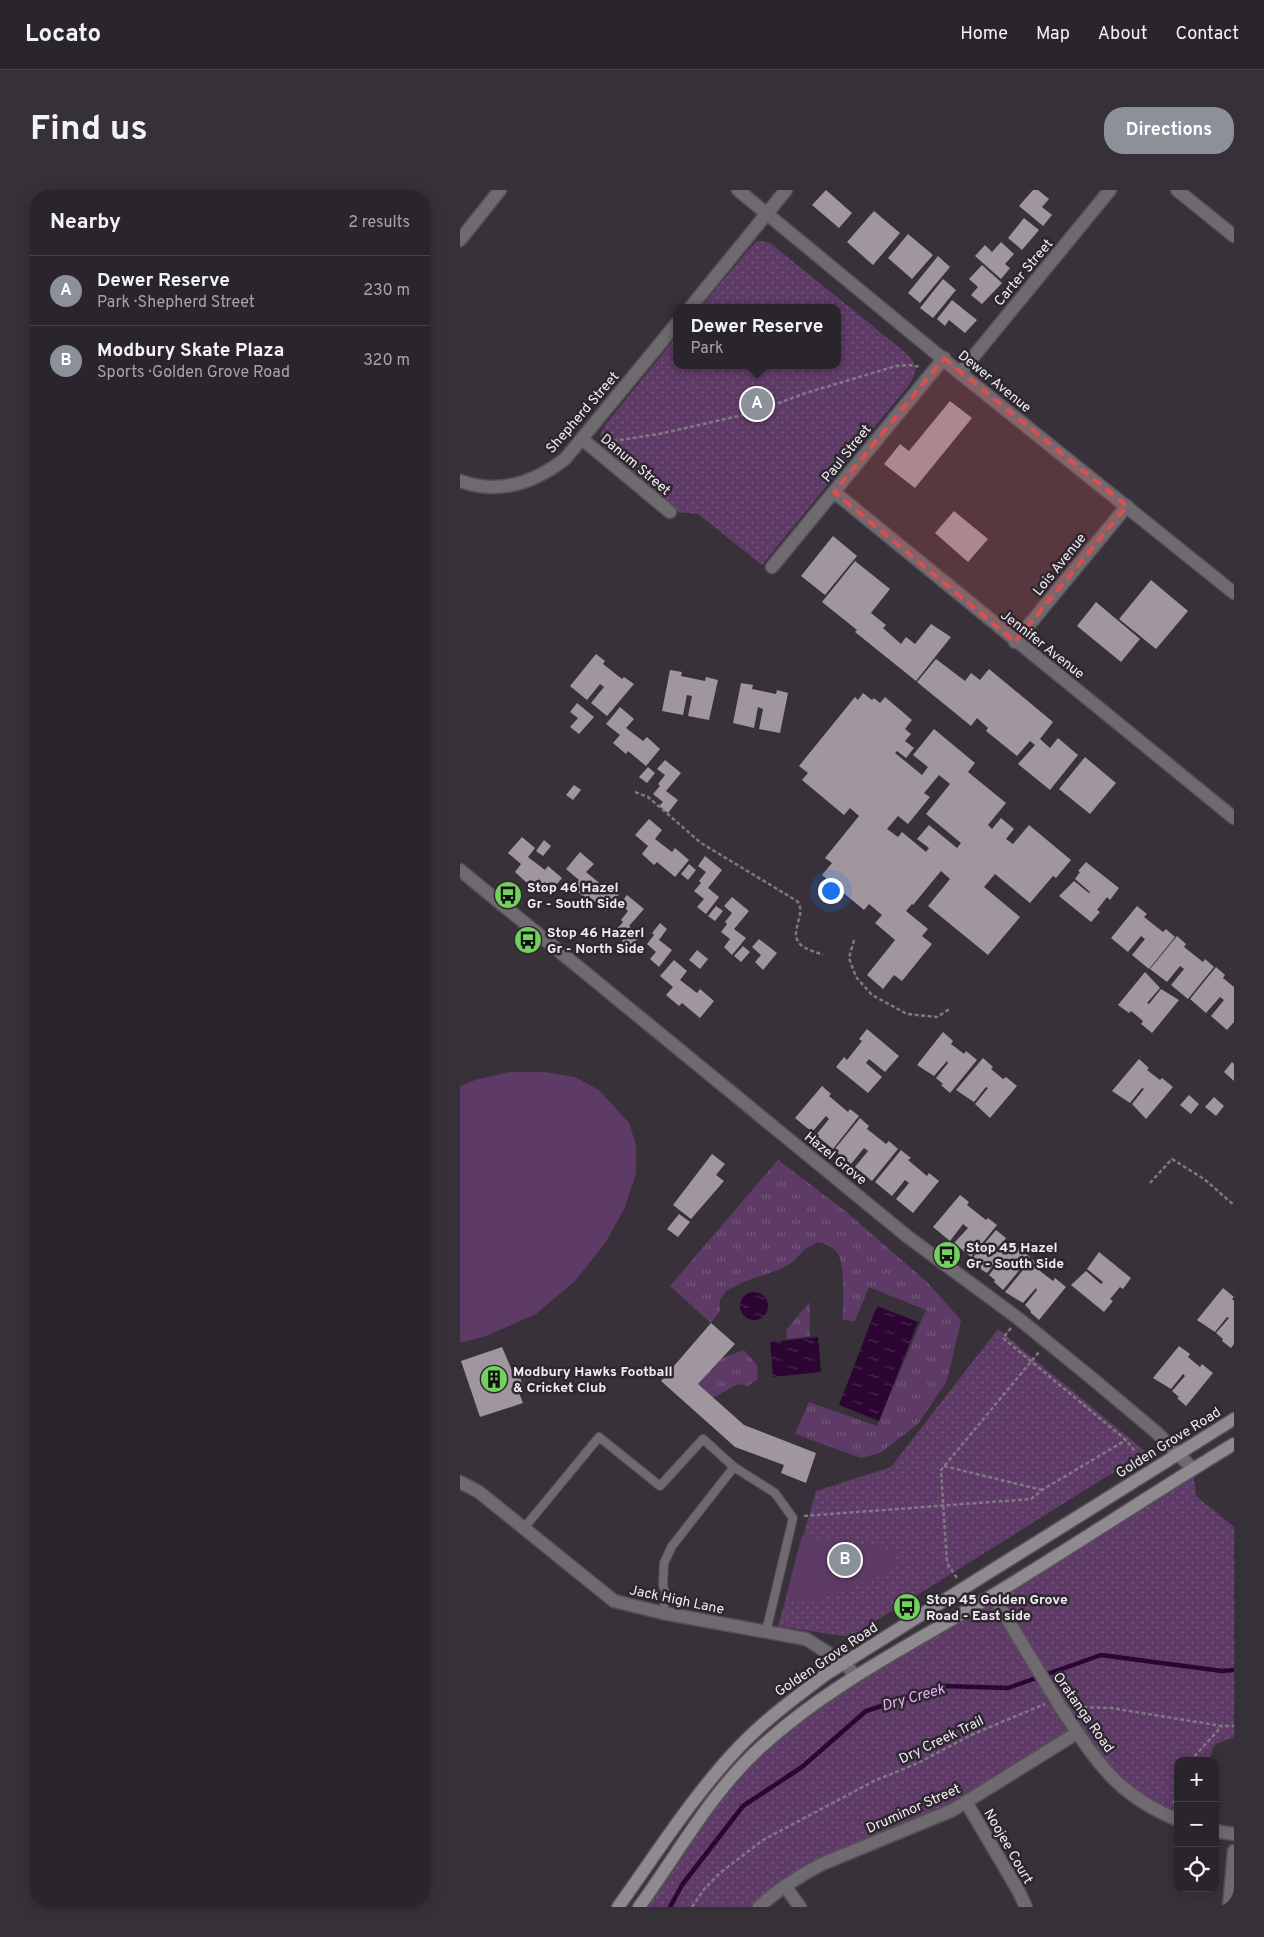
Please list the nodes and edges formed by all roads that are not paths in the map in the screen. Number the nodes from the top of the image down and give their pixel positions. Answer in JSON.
{"nodes":[{"id":1,"x":500,"y":190,"type":"edge"},
{"id":2,"x":738,"y":190,"type":"edge"},
{"id":3,"x":786,"y":190,"type":"edge"},
{"id":4,"x":1110,"y":190,"type":"edge"},
{"id":5,"x":1177,"y":190,"type":"edge"},
{"id":6,"x":766,"y":214,"type":"junction"},
{"id":7,"x":1234,"y":236,"type":"edge"},
{"id":8,"x":460,"y":240,"type":"edge"},
{"id":9,"x":693,"y":304,"type":"edge"},
{"id":10,"x":673,"y":328,"type":"edge"},
{"id":11,"x":944,"y":358,"type":"junction"},
{"id":12,"x":960,"y":372,"type":"junction"},
{"id":13,"x":582,"y":439,"type":"junction"},
{"id":14,"x":460,"y":482,"type":"edge"},
{"id":15,"x":834,"y":492,"type":"junction"},
{"id":16,"x":1127,"y":506,"type":"junction"},
{"id":17,"x":670,"y":512,"type":"dead end"},
{"id":18,"x":772,"y":567,"type":"dead end"},
{"id":19,"x":1234,"y":593,"type":"edge"},
{"id":20,"x":1015,"y":642,"type":"junction"},
{"id":21,"x":1234,"y":818,"type":"edge"},
{"id":22,"x":460,"y":870,"type":"edge"},
{"id":23,"x":1234,"y":1419,"type":"edge"},
{"id":24,"x":1234,"y":1444,"type":"edge"},
{"id":25,"x":1178,"y":1454,"type":"junction"},
{"id":26,"x":734,"y":1467,"type":"junction"},
{"id":27,"x":1193,"y":1469,"type":"junction"},
{"id":28,"x":460,"y":1482,"type":"edge"},
{"id":29,"x":524,"y":1528,"type":"junction"},
{"id":30,"x":982,"y":1576,"type":"junction"},
{"id":31,"x":993,"y":1595,"type":"junction"},
{"id":32,"x":662,"y":1613,"type":"junction"},
{"id":33,"x":766,"y":1632,"type":"junction"},
{"id":34,"x":844,"y":1663,"type":"junction"},
{"id":35,"x":855,"y":1675,"type":"junction"},
{"id":36,"x":1077,"y":1733,"type":"junction"},
{"id":37,"x":966,"y":1802,"type":"junction"},
{"id":38,"x":1174,"y":1818,"type":"edge"},
{"id":39,"x":1219,"y":1832,"type":"edge"},
{"id":40,"x":1234,"y":1834,"type":"edge"},
{"id":41,"x":1234,"y":1851,"type":"edge"},
{"id":42,"x":785,"y":1886,"type":"junction"},
{"id":43,"x":618,"y":1907,"type":"edge"},
{"id":44,"x":639,"y":1907,"type":"edge"},
{"id":45,"x":759,"y":1907,"type":"edge"},
{"id":46,"x":800,"y":1907,"type":"edge"},
{"id":47,"x":1026,"y":1907,"type":"edge"},
{"id":48,"x":1229,"y":1907,"type":"edge"}],
"edges":[{"from":1,"to":8,"type":"street"},
{"from":2,"to":6,"type":"street","name":"Dewer Avenue"},
{"from":3,"to":6,"type":"street"},
{"from":4,"to":12,"type":"street","name":"Carter Street"},
{"from":5,"to":7,"type":"street"},
{"from":6,"to":9,"type":"street"},
{"from":6,"to":11,"type":"street","name":"Dewer Avenue"},
{"from":10,"to":13,"type":"street","name":"Shepherd Street"},
{"from":11,"to":12,"type":"street","name":"Dewer Avenue"},
{"from":11,"to":15,"type":"street","name":"Paul Street"},
{"from":12,"to":16,"type":"street","name":"Dewer Avenue"},
{"from":13,"to":14,"type":"street","name":"Shepherd Street"},
{"from":13,"to":17,"type":"street","name":"Danum Street"},
{"from":15,"to":18,"type":"street","name":"Paul Street"},
{"from":15,"to":20,"type":"street","name":"Jennifer Avenue"},
{"from":16,"to":19,"type":"street","name":"Dewer Avenue"},
{"from":16,"to":20,"type":"street","name":"Lois Avenue"},
{"from":20,"to":21,"type":"street","name":"Jennifer Avenue"},
{"from":22,"to":25,"type":"street","name":"Hazel Grove"},
{"from":23,"to":25,"type":"main road","name":"Golden Grove Road"},
{"from":24,"to":27,"type":"main road"},
{"from":25,"to":27,"type":"street","name":"Hazel Grove"},
{"from":25,"to":30,"type":"main road","name":"Golden Grove Road"},
{"from":26,"to":29,"type":"lane"},
{"from":26,"to":32,"type":"lane"},
{"from":26,"to":33,"type":"lane"},
{"from":27,"to":31,"type":"main road"},
{"from":28,"to":29,"type":"street","name":"Jack High Lane"},
{"from":29,"to":32,"type":"street","name":"Jack High Lane"},
{"from":30,"to":31,"type":"main road"},
{"from":30,"to":34,"type":"main road","name":"Golden Grove Road"},
{"from":31,"to":35,"type":"main road"},
{"from":31,"to":36,"type":"street","name":"Oratanga Road"},
{"from":32,"to":33,"type":"street","name":"Jack High Lane"},
{"from":33,"to":34,"type":"street","name":"Jack High Lane"},
{"from":34,"to":35,"type":"street","name":"Jack High Lane"},
{"from":34,"to":43,"type":"main road","name":"Golden Grove Road"},
{"from":35,"to":44,"type":"main road"},
{"from":36,"to":37,"type":"street","name":"Druminor Street"},
{"from":36,"to":38,"type":"street","name":"Oratanga Road"},
{"from":37,"to":42,"type":"street","name":"Druminor Street"},
{"from":37,"to":47,"type":"street","name":"Noojee Court"},
{"from":39,"to":40,"type":"street"},
{"from":41,"to":48,"type":"street"},
{"from":42,"to":45,"type":"street","name":"Druminor Street"},
{"from":42,"to":46,"type":"street"}]}
